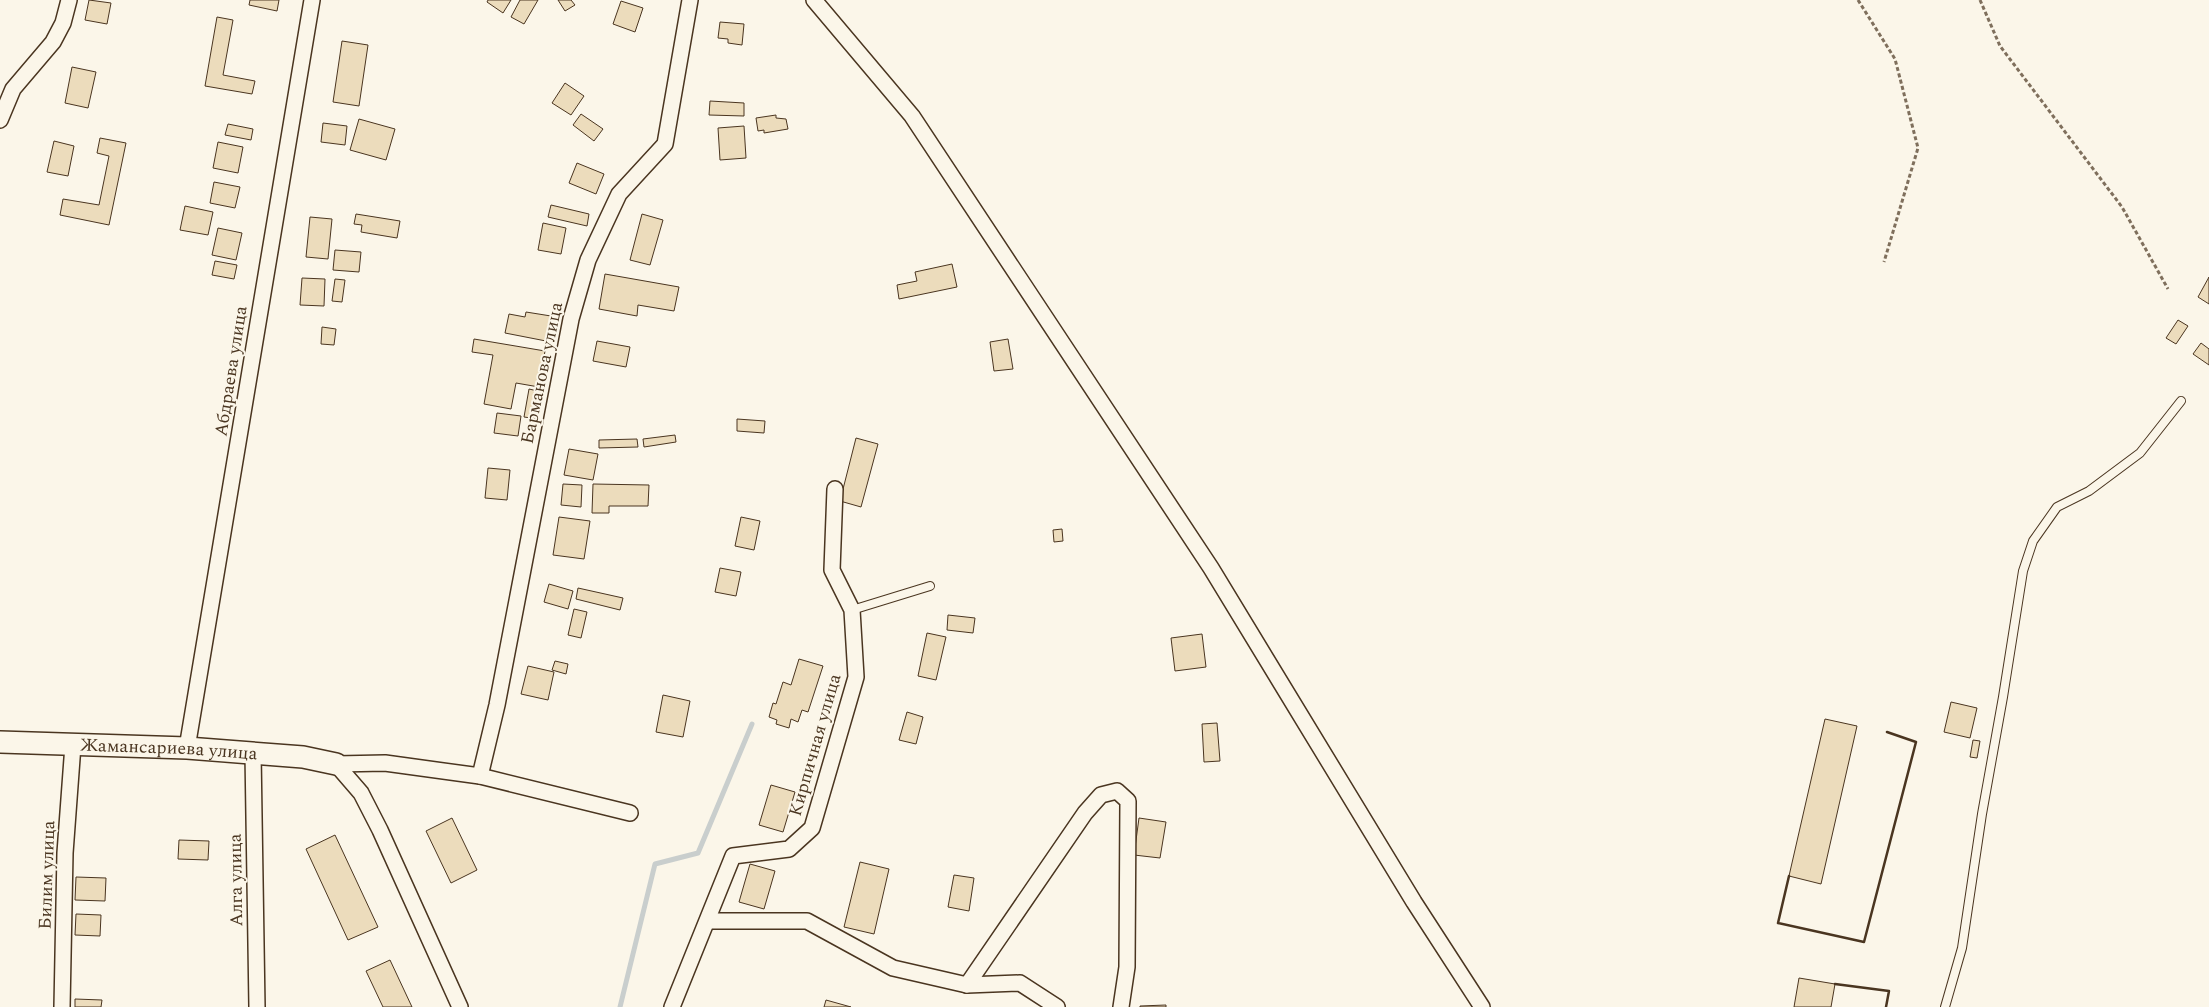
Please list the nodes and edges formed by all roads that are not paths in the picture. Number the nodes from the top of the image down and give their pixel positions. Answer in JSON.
{"nodes":[{"id":1,"x":69,"y":0,"type":"edge"},
{"id":2,"x":312,"y":0,"type":"edge"},
{"id":3,"x":690,"y":0,"type":"edge"},
{"id":4,"x":814,"y":0,"type":"edge"},
{"id":5,"x":0,"y":120,"type":"edge"},
{"id":6,"x":2181,"y":401,"type":"dead end"},
{"id":7,"x":835,"y":489,"type":"dead end"},
{"id":8,"x":930,"y":586,"type":"dead end"},
{"id":9,"x":852,"y":610,"type":"junction"},
{"id":10,"x":0,"y":742,"type":"edge"},
{"id":11,"x":73,"y":745,"type":"junction"},
{"id":12,"x":187,"y":748,"type":"junction"},
{"id":13,"x":253,"y":752,"type":"junction"},
{"id":14,"x":336,"y":764,"type":"junction"},
{"id":15,"x":480,"y":776,"type":"junction"},
{"id":16,"x":630,"y":813,"type":"dead end"},
{"id":17,"x":708,"y":921,"type":"junction"},
{"id":18,"x":967,"y":985,"type":"junction"},
{"id":19,"x":62,"y":1007,"type":"edge"},
{"id":20,"x":257,"y":1007,"type":"edge"},
{"id":21,"x":460,"y":1007,"type":"edge"},
{"id":22,"x":672,"y":1007,"type":"edge"},
{"id":23,"x":1057,"y":1007,"type":"edge"},
{"id":24,"x":1121,"y":1007,"type":"edge"},
{"id":25,"x":1482,"y":1007,"type":"edge"},
{"id":26,"x":1945,"y":1007,"type":"edge"}],
"edges":[{"from":1,"to":5,"type":"street"},
{"from":2,"to":12,"type":"street","name":"Абдраева улица"},
{"from":3,"to":15,"type":"street","name":"Барманова улица"},
{"from":4,"to":25,"type":"street"},
{"from":6,"to":26,"type":"lane"},
{"from":7,"to":9,"type":"street","name":"Кирпичная улица"},
{"from":8,"to":9,"type":"lane"},
{"from":9,"to":17,"type":"street","name":"Кирпичная улица"},
{"from":10,"to":11,"type":"street","name":"Жамансариева улица"},
{"from":11,"to":12,"type":"street","name":"Жамансариева улица"},
{"from":11,"to":19,"type":"street","name":"Билим улица"},
{"from":12,"to":13,"type":"street","name":"Жамансариева улица"},
{"from":13,"to":14,"type":"street","name":"Жамансариева улица"},
{"from":13,"to":20,"type":"street","name":"Алга улица"},
{"from":14,"to":15,"type":"street"},
{"from":14,"to":21,"type":"street"},
{"from":15,"to":16,"type":"street"},
{"from":17,"to":18,"type":"street"},
{"from":17,"to":22,"type":"street","name":"Кирпичная улица"},
{"from":18,"to":23,"type":"street"},
{"from":18,"to":24,"type":"street"}]}
